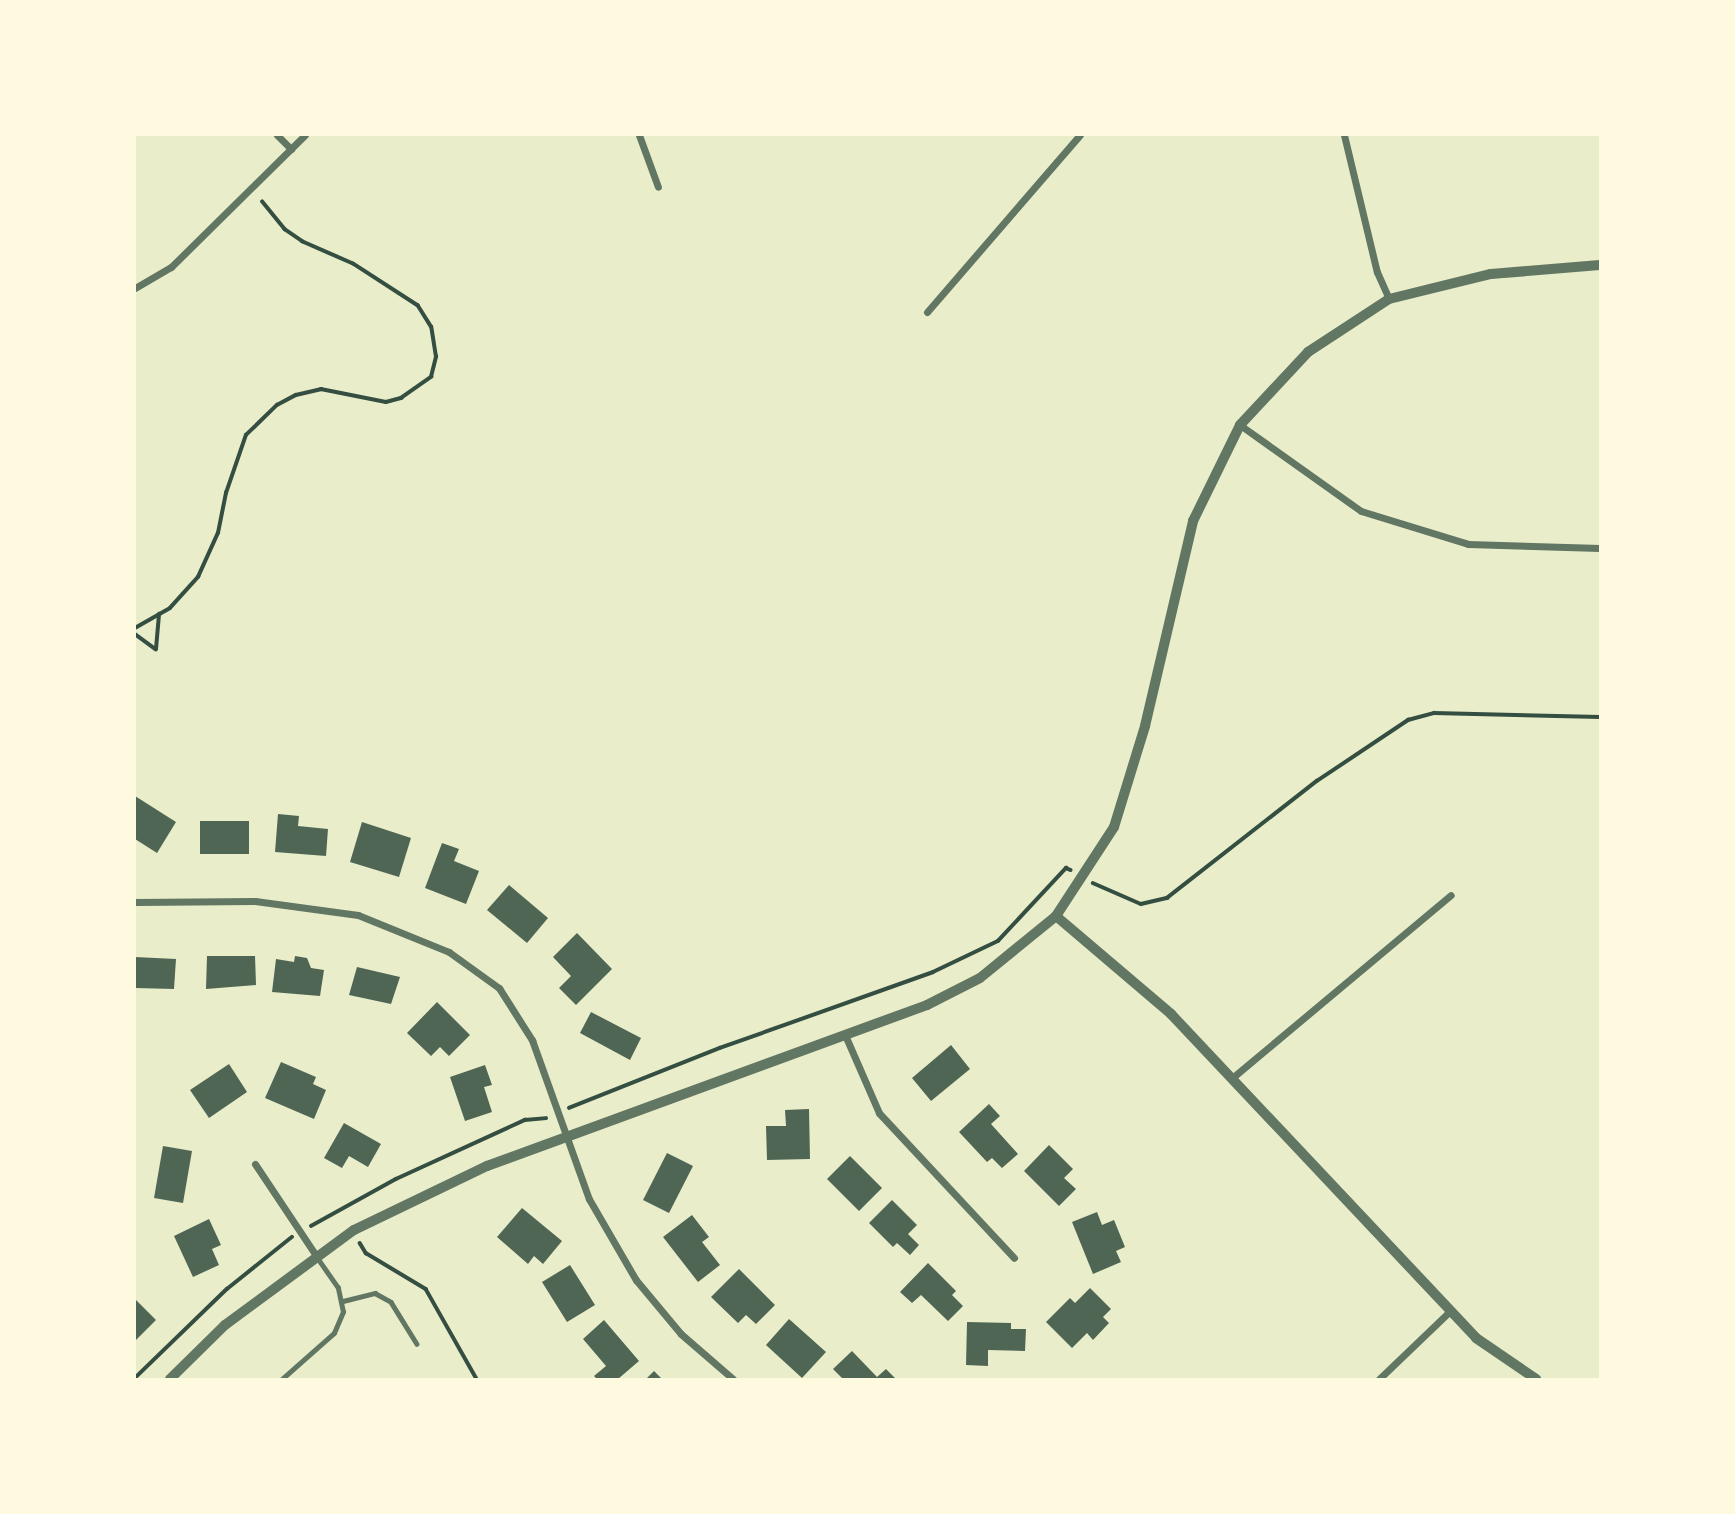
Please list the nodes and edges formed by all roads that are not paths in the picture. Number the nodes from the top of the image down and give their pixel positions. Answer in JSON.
{"nodes":[{"id":1,"x":277,"y":135,"type":"edge"},
{"id":2,"x":305,"y":135,"type":"edge"},
{"id":3,"x":639,"y":135,"type":"edge"},
{"id":4,"x":1080,"y":135,"type":"edge"},
{"id":5,"x":1344,"y":135,"type":"edge"},
{"id":6,"x":291,"y":149,"type":"junction"},
{"id":7,"x":658,"y":187,"type":"dead end"},
{"id":8,"x":1600,"y":265,"type":"edge"},
{"id":9,"x":135,"y":288,"type":"edge"},
{"id":10,"x":1390,"y":299,"type":"junction"},
{"id":11,"x":927,"y":312,"type":"dead end"},
{"id":12,"x":1240,"y":425,"type":"junction"},
{"id":13,"x":1600,"y":548,"type":"edge"},
{"id":14,"x":1451,"y":895,"type":"dead end"},
{"id":15,"x":135,"y":902,"type":"edge"},
{"id":16,"x":1056,"y":916,"type":"junction"},
{"id":17,"x":845,"y":1035,"type":"junction"},
{"id":18,"x":1232,"y":1078,"type":"junction"},
{"id":19,"x":565,"y":1137,"type":"junction"},
{"id":20,"x":255,"y":1164,"type":"dead end"},
{"id":21,"x":315,"y":1254,"type":"junction"},
{"id":22,"x":1014,"y":1258,"type":"dead end"},
{"id":23,"x":343,"y":1301,"type":"junction"},
{"id":24,"x":1450,"y":1311,"type":"junction"},
{"id":25,"x":417,"y":1345,"type":"dead end"},
{"id":26,"x":170,"y":1379,"type":"edge"},
{"id":27,"x":282,"y":1379,"type":"edge"},
{"id":28,"x":733,"y":1379,"type":"edge"},
{"id":29,"x":1379,"y":1379,"type":"edge"},
{"id":30,"x":1535,"y":1379,"type":"edge"}],
"edges":[{"from":1,"to":6,"type":"street"},
{"from":2,"to":6,"type":"street"},
{"from":3,"to":7,"type":"street"},
{"from":4,"to":11,"type":"street"},
{"from":5,"to":10,"type":"street"},
{"from":6,"to":9,"type":"street"},
{"from":8,"to":10,"type":"street"},
{"from":10,"to":12,"type":"street"},
{"from":12,"to":13,"type":"street"},
{"from":12,"to":16,"type":"street"},
{"from":14,"to":18,"type":"street"},
{"from":15,"to":19,"type":"street"},
{"from":16,"to":17,"type":"street"},
{"from":16,"to":18,"type":"street"},
{"from":17,"to":19,"type":"street"},
{"from":17,"to":22,"type":"street"},
{"from":18,"to":24,"type":"street"},
{"from":19,"to":21,"type":"street"},
{"from":19,"to":28,"type":"street"},
{"from":20,"to":21,"type":"street"},
{"from":21,"to":23,"type":"lane"},
{"from":21,"to":26,"type":"street"},
{"from":23,"to":25,"type":"lane"},
{"from":23,"to":27,"type":"lane"},
{"from":24,"to":29,"type":"street"},
{"from":24,"to":30,"type":"street"}]}
